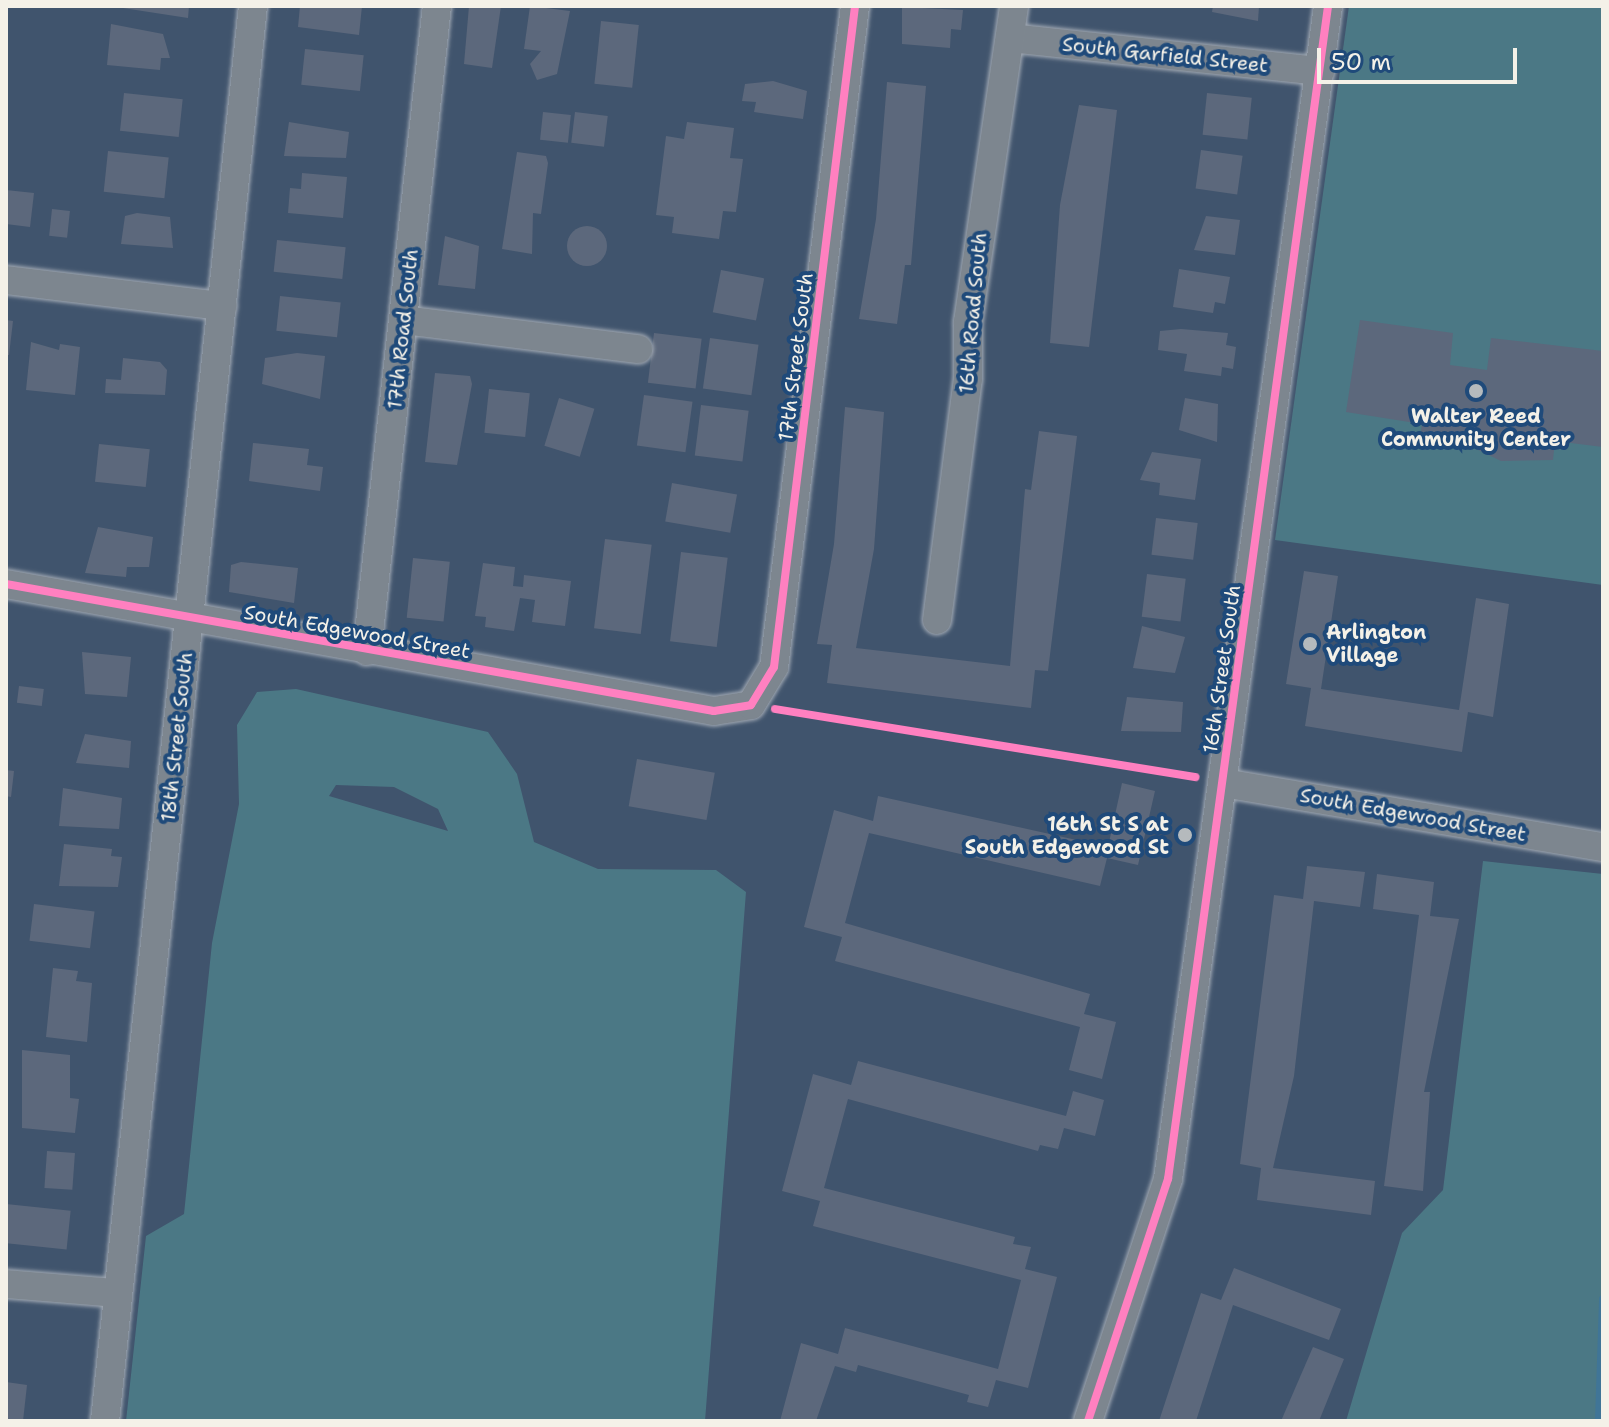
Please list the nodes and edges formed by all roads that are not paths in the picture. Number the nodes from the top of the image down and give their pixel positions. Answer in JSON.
{"nodes":[{"id":1,"x":253,"y":6,"type":"edge"},
{"id":2,"x":437,"y":6,"type":"edge"},
{"id":3,"x":855,"y":6,"type":"edge"},
{"id":4,"x":1014,"y":6,"type":"edge"},
{"id":5,"x":1328,"y":6,"type":"edge"},
{"id":6,"x":1010,"y":38,"type":"junction"},
{"id":7,"x":1320,"y":71,"type":"junction"},
{"id":8,"x":6,"y":280,"type":"edge"},
{"id":9,"x":222,"y":306,"type":"junction"},
{"id":10,"x":404,"y":320,"type":"junction"},
{"id":11,"x":638,"y":349,"type":"dead end"},
{"id":12,"x":6,"y":584,"type":"edge"},
{"id":13,"x":190,"y":619,"type":"junction"},
{"id":14,"x":937,"y":620,"type":"dead end"},
{"id":15,"x":367,"y":651,"type":"junction"},
{"id":16,"x":751,"y":705,"type":"joint"},
{"id":17,"x":1223,"y":783,"type":"junction"},
{"id":18,"x":1603,"y":847,"type":"edge"},
{"id":19,"x":6,"y":1284,"type":"edge"},
{"id":20,"x":116,"y":1293,"type":"junction"},
{"id":21,"x":105,"y":1421,"type":"edge"},
{"id":22,"x":1088,"y":1421,"type":"edge"}],
"edges":[{"from":1,"to":9,"type":"street","name":"18th Street South"},
{"from":2,"to":10,"type":"street","name":"17th Road South"},
{"from":3,"to":16,"type":"street","name":"17th Street South"},
{"from":4,"to":6,"type":"street","name":"16th Road South"},
{"from":5,"to":7,"type":"street","name":"16th Street South"},
{"from":6,"to":7,"type":"street","name":"South Garfield Street"},
{"from":6,"to":14,"type":"street","name":"16th Road South"},
{"from":7,"to":17,"type":"street","name":"16th Street South"},
{"from":8,"to":9,"type":"street"},
{"from":9,"to":13,"type":"street","name":"18th Street South"},
{"from":10,"to":11,"type":"street"},
{"from":10,"to":15,"type":"street","name":"17th Road South"},
{"from":12,"to":13,"type":"street","name":"South Edgewood Street"},
{"from":13,"to":15,"type":"street","name":"South Edgewood Street"},
{"from":13,"to":20,"type":"street","name":"18th Street South"},
{"from":15,"to":16,"type":"street","name":"South Edgewood Street"},
{"from":17,"to":18,"type":"street","name":"South Edgewood Street"},
{"from":17,"to":22,"type":"street","name":"16th Street South"},
{"from":19,"to":20,"type":"street"},
{"from":20,"to":21,"type":"street","name":"18th Street South"}]}
